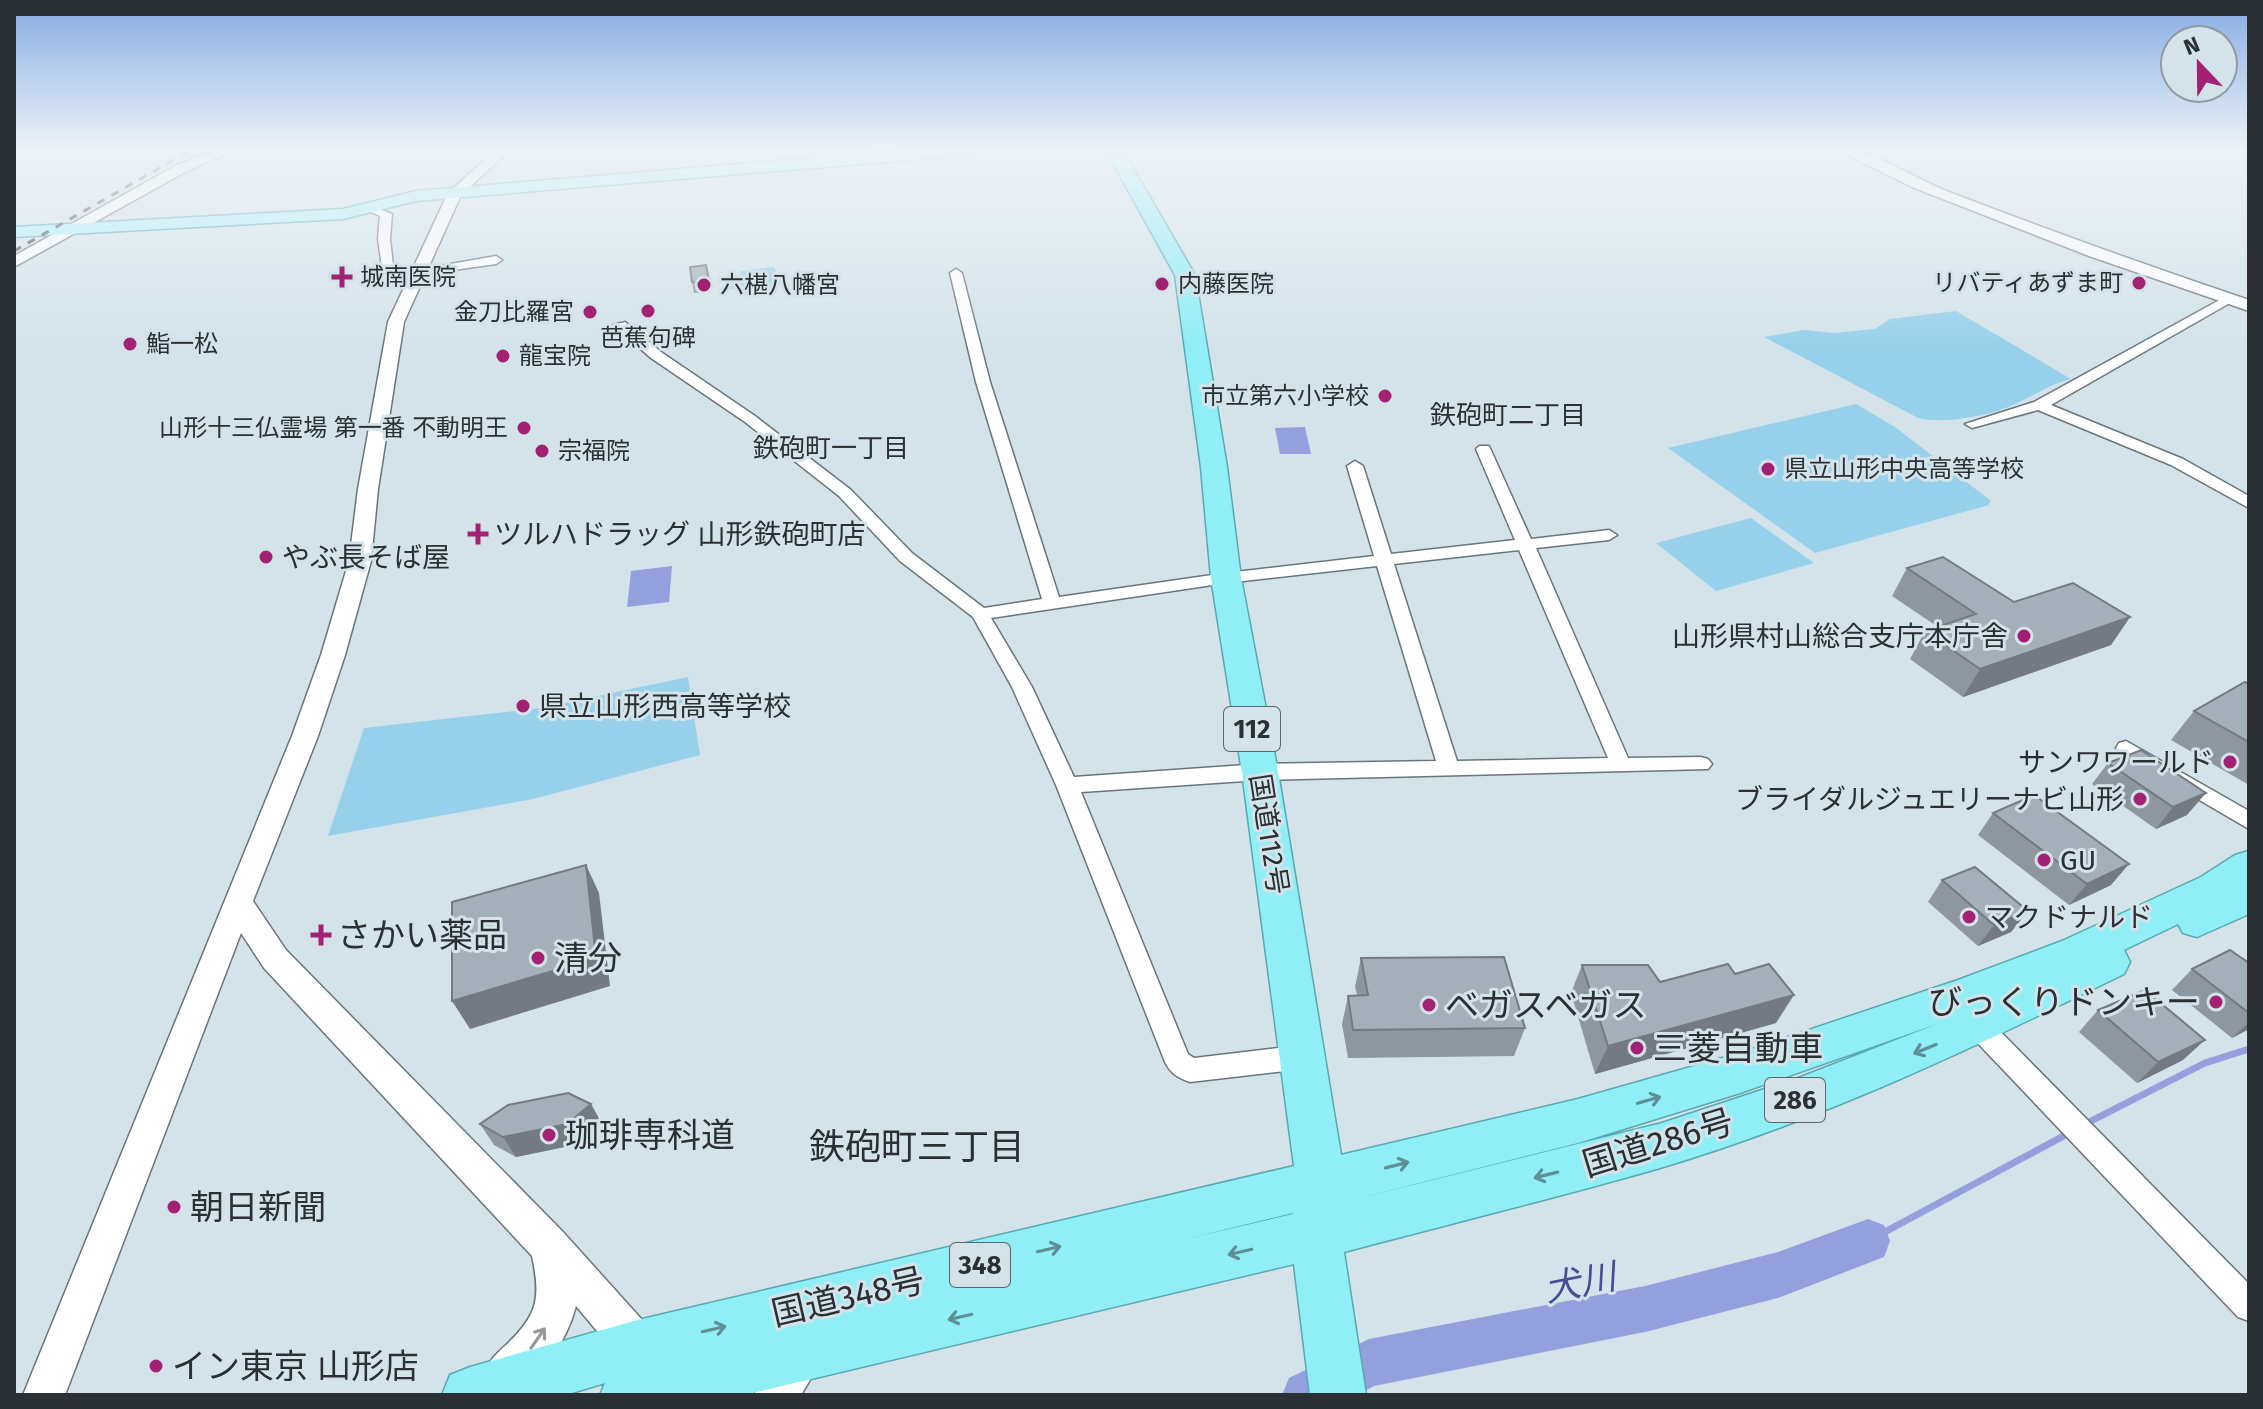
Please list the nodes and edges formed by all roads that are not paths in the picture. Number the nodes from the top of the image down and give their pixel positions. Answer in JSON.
{"nodes":[{"id":1,"x":96,"y":215,"type":"edge"},
{"id":2,"x":329,"y":215,"type":"edge"},
{"id":3,"x":386,"y":215,"type":"edge"},
{"id":4,"x":445,"y":215,"type":"edge"},
{"id":5,"x":1151,"y":215,"type":"edge"},
{"id":6,"x":1996,"y":215,"type":"edge"},
{"id":7,"x":70,"y":229,"type":"junction"},
{"id":8,"x":14,"y":232,"type":"edge"},
{"id":9,"x":496,"y":260,"type":"dead end"},
{"id":10,"x":14,"y":262,"type":"edge"},
{"id":11,"x":420,"y":273,"type":"junction"},
{"id":12,"x":956,"y":273,"type":"dead end"},
{"id":13,"x":2229,"y":300,"type":"junction"},
{"id":14,"x":2249,"y":306,"type":"edge"},
{"id":15,"x":620,"y":325,"type":"dead end"},
{"id":16,"x":2039,"y":405,"type":"junction"},
{"id":17,"x":1972,"y":424,"type":"dead end"},
{"id":18,"x":1484,"y":449,"type":"dead end"},
{"id":19,"x":1355,"y":466,"type":"dead end"},
{"id":20,"x":2249,"y":503,"type":"edge"},
{"id":21,"x":1609,"y":535,"type":"dead end"},
{"id":22,"x":1526,"y":546,"type":"junction"},
{"id":23,"x":1386,"y":560,"type":"junction"},
{"id":24,"x":1226,"y":578,"type":"junction"},
{"id":25,"x":1052,"y":603,"type":"junction"},
{"id":26,"x":980,"y":614,"type":"junction"},
{"id":27,"x":2126,"y":748,"type":"dead end"},
{"id":28,"x":1701,"y":764,"type":"dead end"},
{"id":29,"x":1621,"y":765,"type":"junction"},
{"id":30,"x":1448,"y":767,"type":"junction"},
{"id":31,"x":1260,"y":772,"type":"junction"},
{"id":32,"x":1067,"y":785,"type":"junction"},
{"id":33,"x":2249,"y":821,"type":"edge"},
{"id":34,"x":2249,"y":866,"type":"edge"},
{"id":35,"x":2249,"y":896,"type":"edge"},
{"id":36,"x":237,"y":902,"type":"junction"},
{"id":37,"x":1973,"y":1011,"type":"junction"},
{"id":38,"x":1303,"y":1057,"type":"junction"},
{"id":39,"x":1321,"y":1184,"type":"junction"},
{"id":40,"x":1316,"y":1234,"type":"junction"},
{"id":41,"x":549,"y":1246,"type":"junction"},
{"id":42,"x":2249,"y":1306,"type":"edge"},
{"id":43,"x":807,"y":1353,"type":"junction"},
{"id":44,"x":647,"y":1381,"type":"edge"},
{"id":45,"x":476,"y":1393,"type":"edge"},
{"id":46,"x":1337,"y":1394,"type":"edge"},
{"id":47,"x":44,"y":1395,"type":"edge"},
{"id":48,"x":775,"y":1395,"type":"edge"}],
"edges":[{"from":1,"to":7,"type":"street"},
{"from":2,"to":7,"type":"main road"},
{"from":3,"to":11,"type":"street"},
{"from":4,"to":11,"type":"street"},
{"from":5,"to":24,"type":"highway","name":"国道112号","number":"112"},
{"from":6,"to":13,"type":"street"},
{"from":7,"to":8,"type":"main road"},
{"from":7,"to":10,"type":"street"},
{"from":9,"to":11,"type":"street"},
{"from":11,"to":36,"type":"street"},
{"from":12,"to":25,"type":"street"},
{"from":13,"to":14,"type":"street"},
{"from":13,"to":16,"type":"street"},
{"from":15,"to":26,"type":"street"},
{"from":16,"to":17,"type":"street"},
{"from":16,"to":20,"type":"street"},
{"from":18,"to":22,"type":"street"},
{"from":19,"to":23,"type":"street"},
{"from":21,"to":22,"type":"street"},
{"from":22,"to":23,"type":"street"},
{"from":22,"to":29,"type":"street"},
{"from":23,"to":24,"type":"street"},
{"from":23,"to":30,"type":"street"},
{"from":24,"to":25,"type":"street"},
{"from":24,"to":31,"type":"highway","name":"国道112号","number":"112"},
{"from":25,"to":26,"type":"street"},
{"from":26,"to":32,"type":"street"},
{"from":27,"to":33,"type":"street"},
{"from":28,"to":29,"type":"street"},
{"from":29,"to":30,"type":"street"},
{"from":30,"to":31,"type":"street"},
{"from":31,"to":32,"type":"street"},
{"from":31,"to":38,"type":"highway","name":"国道112号","number":"112"},
{"from":32,"to":38,"type":"street"},
{"from":34,"to":37,"type":"highway","name":"国道286号","number":"286"},
{"from":35,"to":37,"type":"highway","name":"国道286号","number":"286"},
{"from":36,"to":41,"type":"street"},
{"from":36,"to":47,"type":"street"},
{"from":39,"to":37,"type":"highway","name":"国道286号","number":"286","one_way":true},
{"from":37,"to":40,"type":"highway","name":"国道286号","number":"286","one_way":true},
{"from":37,"to":42,"type":"street"},
{"from":38,"to":39,"type":"highway","name":"国道112号","number":"112"},
{"from":39,"to":40,"type":"highway","name":"国道112号","number":"112"},
{"from":44,"to":39,"type":"highway","name":"国道348号","number":"348","one_way":true},
{"from":40,"to":43,"type":"highway","name":"国道348号","number":"348","one_way":true},
{"from":40,"to":46,"type":"highway","name":"国道112号","number":"112"},
{"from":41,"to":44,"type":"street"},
{"from":45,"to":41,"type":"street","one_way":true},
{"from":43,"to":44,"type":"highway","name":"国道348号","number":"348"},
{"from":43,"to":48,"type":"street"},
{"from":44,"to":45,"type":"highway","name":"国道348号","number":"348"}]}
